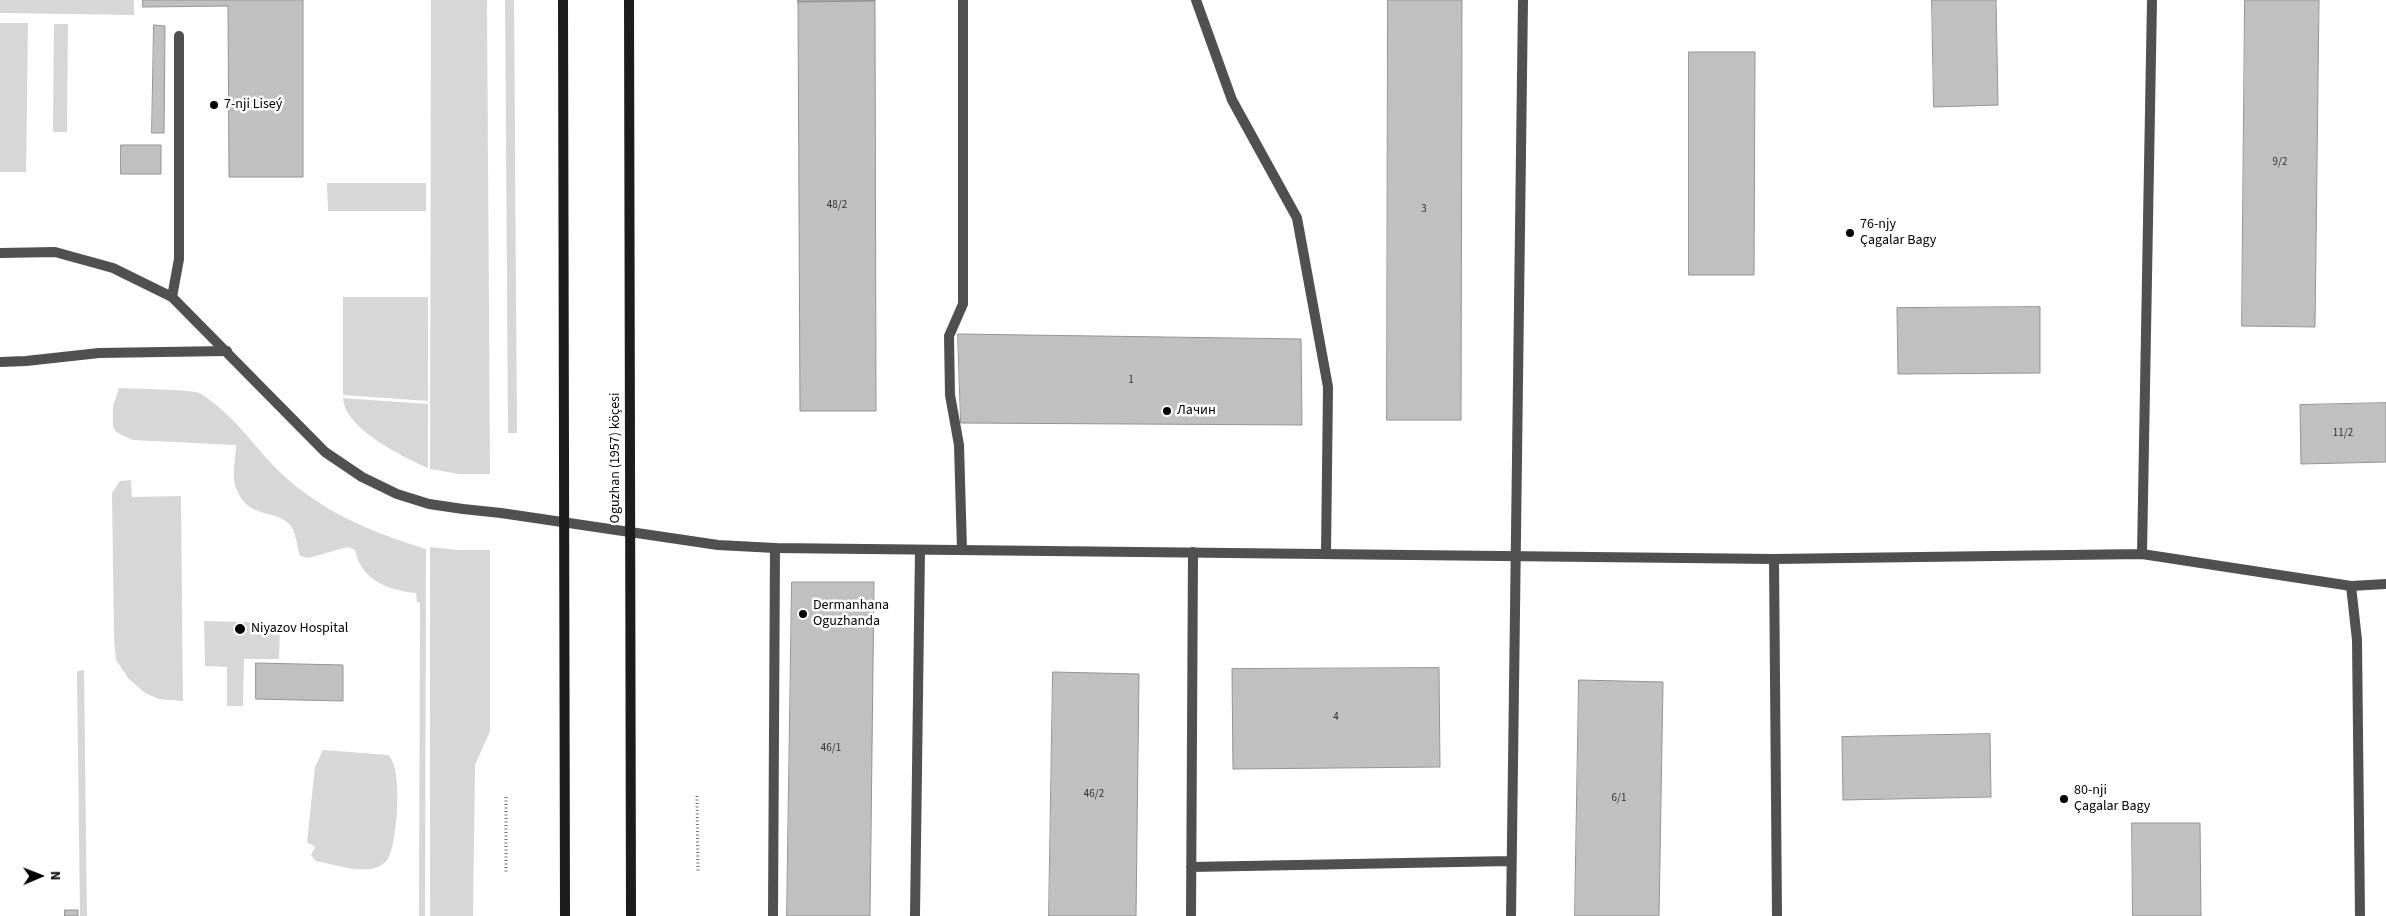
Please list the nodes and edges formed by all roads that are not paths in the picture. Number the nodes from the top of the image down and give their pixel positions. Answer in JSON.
{"nodes":[{"id":1,"x":563,"y":0,"type":"edge"},
{"id":2,"x":629,"y":0,"type":"edge"},
{"id":3,"x":963,"y":0,"type":"edge"},
{"id":4,"x":1196,"y":0,"type":"edge"},
{"id":5,"x":1523,"y":0,"type":"edge"},
{"id":6,"x":2152,"y":0,"type":"edge"},
{"id":7,"x":179,"y":36,"type":"dead end"},
{"id":8,"x":0,"y":253,"type":"edge"},
{"id":9,"x":172,"y":297,"type":"junction"},
{"id":10,"x":227,"y":351,"type":"junction"},
{"id":11,"x":0,"y":362,"type":"edge"},
{"id":12,"x":564,"y":522,"type":"junction"},
{"id":13,"x":630,"y":532,"type":"junction"},
{"id":14,"x":775,"y":548,"type":"junction"},
{"id":15,"x":920,"y":550,"type":"junction"},
{"id":16,"x":962,"y":550,"type":"junction"},
{"id":17,"x":1194,"y":552,"type":"junction"},
{"id":18,"x":1326,"y":554,"type":"junction"},
{"id":19,"x":2142,"y":554,"type":"junction"},
{"id":20,"x":1516,"y":556,"type":"junction"},
{"id":21,"x":1774,"y":559,"type":"junction"},
{"id":22,"x":2386,"y":584,"type":"edge"},
{"id":23,"x":2351,"y":586,"type":"junction"},
{"id":24,"x":1512,"y":862,"type":"junction"},
{"id":25,"x":1191,"y":867,"type":"junction"},
{"id":26,"x":566,"y":916,"type":"edge"},
{"id":27,"x":631,"y":916,"type":"edge"},
{"id":28,"x":773,"y":916,"type":"edge"},
{"id":29,"x":915,"y":916,"type":"edge"},
{"id":30,"x":1191,"y":916,"type":"edge"},
{"id":31,"x":1511,"y":916,"type":"edge"},
{"id":32,"x":1777,"y":916,"type":"edge"},
{"id":33,"x":2360,"y":916,"type":"edge"}],
"edges":[{"from":1,"to":12,"type":"main road"},
{"from":2,"to":13,"type":"main road","name":"Oguzhan (1957) köçesi"},
{"from":3,"to":16,"type":"street"},
{"from":4,"to":18,"type":"street"},
{"from":5,"to":20,"type":"street"},
{"from":6,"to":19,"type":"street"},
{"from":7,"to":9,"type":"street"},
{"from":8,"to":9,"type":"street"},
{"from":9,"to":10,"type":"street"},
{"from":10,"to":11,"type":"street"},
{"from":10,"to":12,"type":"street"},
{"from":12,"to":13,"type":"street"},
{"from":12,"to":26,"type":"main road"},
{"from":13,"to":14,"type":"street"},
{"from":13,"to":27,"type":"main road","name":"Oguzhan (1957) köçesi"},
{"from":14,"to":15,"type":"street"},
{"from":14,"to":28,"type":"street"},
{"from":15,"to":16,"type":"street"},
{"from":15,"to":29,"type":"street"},
{"from":16,"to":17,"type":"street"},
{"from":17,"to":18,"type":"street"},
{"from":17,"to":25,"type":"street"},
{"from":18,"to":20,"type":"street"},
{"from":19,"to":21,"type":"street"},
{"from":19,"to":23,"type":"street"},
{"from":20,"to":21,"type":"street"},
{"from":20,"to":24,"type":"street"},
{"from":21,"to":32,"type":"street"},
{"from":22,"to":23,"type":"street"},
{"from":23,"to":33,"type":"street"},
{"from":24,"to":25,"type":"street"},
{"from":24,"to":31,"type":"street"},
{"from":25,"to":30,"type":"street"}]}
